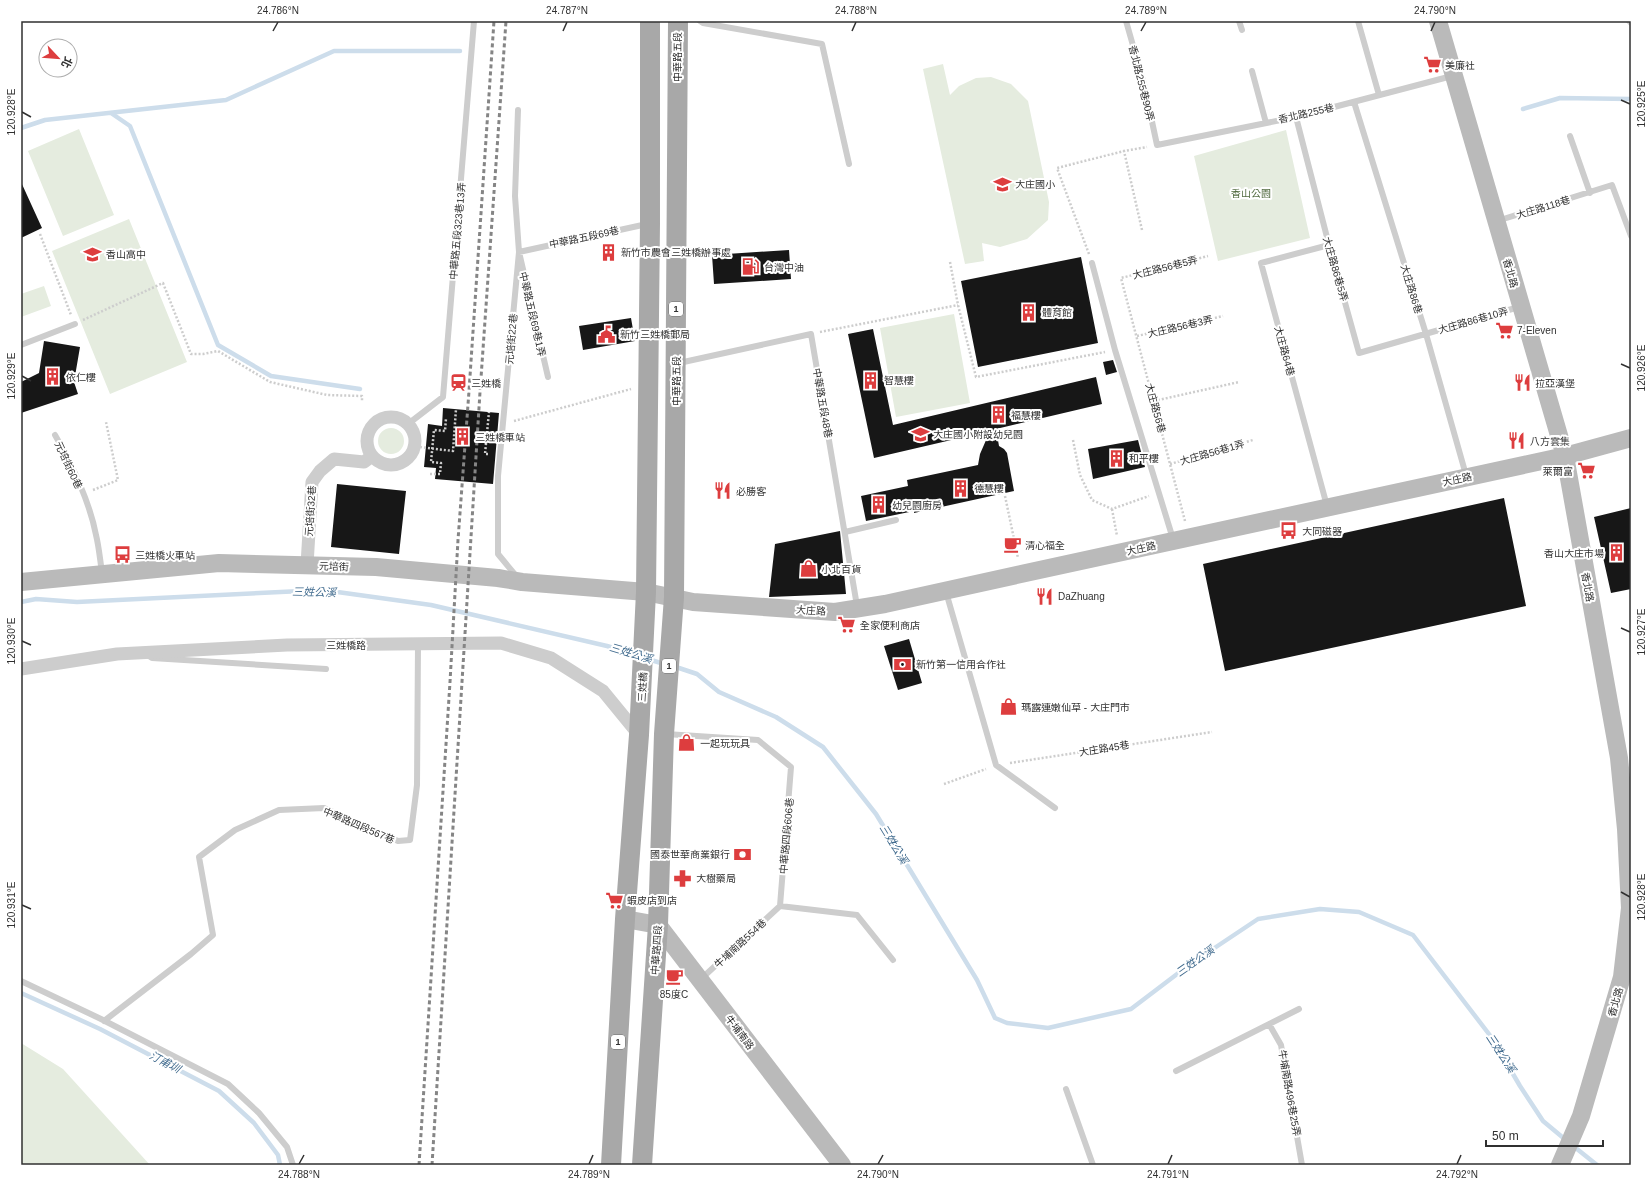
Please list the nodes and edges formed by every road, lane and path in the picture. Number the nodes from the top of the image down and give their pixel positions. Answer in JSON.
{"nodes":[{"id":1,"x":474,"y":21,"type":"edge"},
{"id":2,"x":650,"y":21,"type":"edge"},
{"id":3,"x":678,"y":21,"type":"edge"},
{"id":4,"x":700,"y":21,"type":"edge"},
{"id":5,"x":1126,"y":21,"type":"edge"},
{"id":6,"x":1239,"y":21,"type":"edge"},
{"id":7,"x":1358,"y":21,"type":"edge"},
{"id":8,"x":1438,"y":21,"type":"edge"},
{"id":9,"x":1629,"y":21,"type":"edge"},
{"id":10,"x":1631,"y":23,"type":"edge"},
{"id":11,"x":1242,"y":30,"type":"dead end"},
{"id":12,"x":1252,"y":71,"type":"dead end"},
{"id":13,"x":1453,"y":76,"type":"junction"},
{"id":14,"x":1379,"y":95,"type":"junction"},
{"id":15,"x":1354,"y":102,"type":"junction"},
{"id":16,"x":518,"y":110,"type":"dead end"},
{"id":17,"x":1296,"y":117,"type":"junction"},
{"id":18,"x":1266,"y":122,"type":"junction"},
{"id":19,"x":1570,"y":136,"type":"dead end"},
{"id":20,"x":1157,"y":145,"type":"junction"},
{"id":21,"x":1124,"y":151,"type":"junction"},
{"id":22,"x":849,"y":164,"type":"dead end"},
{"id":23,"x":1590,"y":193,"type":"junction"},
{"id":24,"x":1496,"y":222,"type":"junction"},
{"id":25,"x":650,"y":223,"type":"junction"},
{"id":26,"x":1142,"y":230,"type":"dead end"},
{"id":27,"x":40,"y":234,"type":"dead end"},
{"id":28,"x":1631,"y":236,"type":"edge"},
{"id":29,"x":1329,"y":245,"type":"junction"},
{"id":30,"x":519,"y":252,"type":"junction"},
{"id":31,"x":1208,"y":256,"type":"dead end"},
{"id":32,"x":950,"y":262,"type":"dead end"},
{"id":33,"x":1092,"y":263,"type":"joint"},
{"id":34,"x":1121,"y":278,"type":"joint"},
{"id":35,"x":958,"y":306,"type":"junction"},
{"id":36,"x":1521,"y":306,"type":"junction"},
{"id":37,"x":1223,"y":316,"type":"dead end"},
{"id":38,"x":75,"y":324,"type":"junction"},
{"id":39,"x":812,"y":334,"type":"junction"},
{"id":40,"x":1426,"y":334,"type":"junction"},
{"id":41,"x":1137,"y":336,"type":"junction"},
{"id":42,"x":21,"y":345,"type":"edge"},
{"id":43,"x":1115,"y":350,"type":"junction"},
{"id":44,"x":676,"y":364,"type":"junction"},
{"id":45,"x":548,"y":377,"type":"dead end"},
{"id":46,"x":1239,"y":382,"type":"dead end"},
{"id":47,"x":649,"y":384,"type":"junction"},
{"id":48,"x":1154,"y":401,"type":"junction"},
{"id":49,"x":362,"y":402,"type":"dead end"},
{"id":50,"x":456,"y":409,"type":"dead end"},
{"id":51,"x":489,"y":412,"type":"dead end"},
{"id":52,"x":446,"y":418,"type":"dead end"},
{"id":53,"x":106,"y":422,"type":"dead end"},
{"id":54,"x":408,"y":424,"type":"junction"},
{"id":55,"x":503,"y":424,"type":"junction"},
{"id":56,"x":55,"y":436,"type":"dead end"},
{"id":57,"x":1631,"y":438,"type":"edge"},
{"id":58,"x":1073,"y":440,"type":"dead end"},
{"id":59,"x":1253,"y":440,"type":"dead end"},
{"id":60,"x":420,"y":447,"type":"dead end"},
{"id":61,"x":432,"y":449,"type":"junction"},
{"id":62,"x":488,"y":454,"type":"dead end"},
{"id":63,"x":372,"y":456,"type":"junction"},
{"id":64,"x":1564,"y":456,"type":"junction"},
{"id":65,"x":1170,"y":464,"type":"junction"},
{"id":66,"x":430,"y":474,"type":"dead end"},
{"id":67,"x":1467,"y":477,"type":"junction"},
{"id":68,"x":1158,"y":493,"type":"junction"},
{"id":69,"x":83,"y":494,"type":"junction"},
{"id":70,"x":1005,"y":496,"type":"dead end"},
{"id":71,"x":1327,"y":507,"type":"junction"},
{"id":72,"x":1112,"y":509,"type":"junction"},
{"id":73,"x":896,"y":520,"type":"dead end"},
{"id":74,"x":845,"y":532,"type":"junction"},
{"id":75,"x":1181,"y":539,"type":"junction"},
{"id":76,"x":1120,"y":552,"type":"junction"},
{"id":77,"x":307,"y":565,"type":"junction"},
{"id":78,"x":102,"y":574,"type":"junction"},
{"id":79,"x":1021,"y":574,"type":"junction"},
{"id":80,"x":21,"y":582,"type":"edge"},
{"id":81,"x":522,"y":582,"type":"junction"},
{"id":82,"x":946,"y":590,"type":"junction"},
{"id":83,"x":646,"y":592,"type":"junction"},
{"id":84,"x":674,"y":598,"type":"junction"},
{"id":85,"x":858,"y":608,"type":"junction"},
{"id":86,"x":418,"y":645,"type":"junction"},
{"id":87,"x":144,"y":653,"type":"junction"},
{"id":88,"x":21,"y":669,"type":"edge"},
{"id":89,"x":326,"y":669,"type":"dead end"},
{"id":90,"x":1212,"y":732,"type":"dead end"},
{"id":91,"x":664,"y":734,"type":"junction"},
{"id":92,"x":639,"y":735,"type":"junction"},
{"id":93,"x":1625,"y":757,"type":"edge"},
{"id":94,"x":996,"y":765,"type":"junction"},
{"id":95,"x":944,"y":784,"type":"dead end"},
{"id":96,"x":1055,"y":808,"type":"dead end"},
{"id":97,"x":780,"y":906,"type":"junction"},
{"id":98,"x":1631,"y":908,"type":"edge"},
{"id":99,"x":625,"y":919,"type":"junction"},
{"id":100,"x":658,"y":925,"type":"junction"},
{"id":101,"x":893,"y":960,"type":"dead end"},
{"id":102,"x":21,"y":980,"type":"edge"},
{"id":103,"x":700,"y":980,"type":"junction"},
{"id":104,"x":1299,"y":1009,"type":"dead end"},
{"id":105,"x":104,"y":1021,"type":"junction"},
{"id":106,"x":1269,"y":1024,"type":"junction"},
{"id":107,"x":1176,"y":1071,"type":"dead end"},
{"id":108,"x":1066,"y":1089,"type":"dead end"},
{"id":109,"x":293,"y":1165,"type":"edge"},
{"id":110,"x":611,"y":1165,"type":"edge"},
{"id":111,"x":642,"y":1165,"type":"edge"},
{"id":112,"x":842,"y":1165,"type":"edge"},
{"id":113,"x":1093,"y":1165,"type":"edge"},
{"id":114,"x":1302,"y":1165,"type":"edge"},
{"id":115,"x":1560,"y":1165,"type":"edge"}],
"edges":[{"from":1,"to":54,"type":"lane","name":"中華路五段323巷13弄"},
{"from":2,"to":25,"type":"main road","number":"1"},
{"from":3,"to":44,"type":"main road","name":"中華路五段","number":"1"},
{"from":4,"to":22,"type":"lane"},
{"from":5,"to":20,"type":"lane","name":"香北路255巷90弄"},
{"from":6,"to":11,"type":"lane"},
{"from":7,"to":14,"type":"lane"},
{"from":8,"to":13,"type":"street","name":"香北路"},
{"from":9,"to":10,"type":"lane"},
{"from":12,"to":18,"type":"lane"},
{"from":13,"to":14,"type":"lane","name":"香北路255巷"},
{"from":13,"to":24,"type":"street","name":"香北路"},
{"from":14,"to":15,"type":"lane","name":"香北路255巷"},
{"from":15,"to":17,"type":"lane","name":"香北路255巷"},
{"from":15,"to":40,"type":"lane","name":"大庄路86巷"},
{"from":16,"to":30,"type":"lane","name":"元培街22巷"},
{"from":17,"to":18,"type":"lane","name":"香北路255巷"},
{"from":17,"to":29,"type":"lane","name":"大庄路86巷5弄"},
{"from":18,"to":20,"type":"lane","name":"香北路255巷"},
{"from":19,"to":23,"type":"lane"},
{"from":20,"to":21,"type":"path"},
{"from":21,"to":26,"type":"path"},
{"from":21,"to":33,"type":"path"},
{"from":23,"to":24,"type":"lane","name":"大庄路118巷"},
{"from":23,"to":28,"type":"lane","name":"大庄路118巷"},
{"from":24,"to":36,"type":"street","name":"香北路"},
{"from":25,"to":30,"type":"lane","name":"中華路五段69巷"},
{"from":25,"to":47,"type":"main road","number":"1"},
{"from":27,"to":38,"type":"path"},
{"from":29,"to":40,"type":"lane","name":"大庄路86巷5弄"},
{"from":29,"to":71,"type":"lane","name":"大庄路64巷"},
{"from":30,"to":45,"type":"lane","name":"中華路五段69巷1弄"},
{"from":30,"to":55,"type":"lane","name":"元培街22巷"},
{"from":31,"to":34,"type":"path","name":"大庄路56巷5弄"},
{"from":32,"to":35,"type":"path"},
{"from":33,"to":43,"type":"lane"},
{"from":34,"to":41,"type":"path","name":"大庄路56巷"},
{"from":35,"to":39,"type":"path"},
{"from":35,"to":43,"type":"path"},
{"from":36,"to":40,"type":"lane","name":"大庄路86巷10弄"},
{"from":36,"to":64,"type":"street","name":"香北路"},
{"from":37,"to":41,"type":"path","name":"大庄路56巷3弄"},
{"from":38,"to":42,"type":"lane"},
{"from":38,"to":49,"type":"path"},
{"from":39,"to":44,"type":"lane"},
{"from":39,"to":74,"type":"lane","name":"中華路五段48巷"},
{"from":40,"to":67,"type":"lane","name":"大庄路86巷"},
{"from":41,"to":48,"type":"path","name":"大庄路56巷"},
{"from":43,"to":68,"type":"lane"},
{"from":44,"to":84,"type":"main road","name":"中華路五段","number":"1"},
{"from":46,"to":48,"type":"path"},
{"from":47,"to":55,"type":"path"},
{"from":47,"to":83,"type":"main road","number":"1"},
{"from":48,"to":65,"type":"path","name":"大庄路56巷"},
{"from":50,"to":61,"type":"path"},
{"from":51,"to":62,"type":"path"},
{"from":52,"to":61,"type":"path"},
{"from":53,"to":69,"type":"path","name":"元培街60巷"},
{"from":54,"to":63,"type":"street"},
{"from":54,"to":63,"type":"street"},
{"from":55,"to":81,"type":"lane","name":"元培街22巷"},
{"from":56,"to":69,"type":"lane","name":"元培街60巷"},
{"from":57,"to":64,"type":"street","name":"大庄路"},
{"from":58,"to":72,"type":"path"},
{"from":59,"to":65,"type":"path","name":"大庄路56巷1弄"},
{"from":60,"to":61,"type":"path"},
{"from":61,"to":66,"type":"path"},
{"from":63,"to":77,"type":"street","name":"元培街32巷"},
{"from":64,"to":67,"type":"street","name":"大庄路"},
{"from":64,"to":93,"type":"street","name":"香北路"},
{"from":65,"to":75,"type":"path","name":"大庄路56巷"},
{"from":67,"to":71,"type":"street","name":"大庄路"},
{"from":68,"to":72,"type":"path"},
{"from":68,"to":75,"type":"lane"},
{"from":69,"to":78,"type":"lane","name":"元培街60巷"},
{"from":70,"to":79,"type":"path"},
{"from":71,"to":75,"type":"street","name":"大庄路"},
{"from":72,"to":76,"type":"path"},
{"from":73,"to":74,"type":"lane"},
{"from":74,"to":85,"type":"lane","name":"中華路五段48巷"},
{"from":75,"to":76,"type":"street","name":"大庄路"},
{"from":76,"to":79,"type":"street","name":"大庄路"},
{"from":77,"to":78,"type":"street","name":"元培街"},
{"from":77,"to":81,"type":"street","name":"元培街"},
{"from":78,"to":80,"type":"street","name":"元培街"},
{"from":79,"to":82,"type":"street","name":"大庄路"},
{"from":81,"to":83,"type":"street","name":"元培街"},
{"from":82,"to":85,"type":"street","name":"大庄路"},
{"from":82,"to":94,"type":"lane"},
{"from":83,"to":84,"type":"street","name":"大庄路"},
{"from":83,"to":92,"type":"main road","name":"三姓橋","number":"1"},
{"from":84,"to":85,"type":"street","name":"大庄路"},
{"from":84,"to":91,"type":"main road","number":"1"},
{"from":86,"to":87,"type":"street","name":"三姓橋路"},
{"from":86,"to":92,"type":"street","name":"三姓橋路"},
{"from":86,"to":105,"type":"lane","name":"中華路四段567巷"},
{"from":87,"to":88,"type":"street","name":"三姓橋路"},
{"from":87,"to":89,"type":"lane"},
{"from":90,"to":94,"type":"path","name":"大庄路45巷"},
{"from":91,"to":97,"type":"lane","name":"中華路四段606巷"},
{"from":91,"to":100,"type":"main road","name":"中華路四段","number":"1"},
{"from":92,"to":99,"type":"main road","number":"1"},
{"from":93,"to":98,"type":"street","name":"香北路"},
{"from":94,"to":95,"type":"path","name":"大庄路45巷"},
{"from":94,"to":96,"type":"lane"},
{"from":97,"to":101,"type":"lane"},
{"from":97,"to":103,"type":"lane","name":"牛埔南路554巷"},
{"from":98,"to":115,"type":"street","name":"香北路"},
{"from":99,"to":100,"type":"street"},
{"from":99,"to":110,"type":"main road","number":"1"},
{"from":100,"to":103,"type":"street","name":"牛埔南路"},
{"from":100,"to":111,"type":"main road","name":"中華路四段","number":"1"},
{"from":102,"to":105,"type":"lane"},
{"from":103,"to":112,"type":"street","name":"牛埔南路"},
{"from":104,"to":106,"type":"lane"},
{"from":105,"to":109,"type":"lane"},
{"from":106,"to":107,"type":"lane"},
{"from":106,"to":114,"type":"lane","name":"牛埔南路496巷25弄"},
{"from":108,"to":113,"type":"lane"}]}
